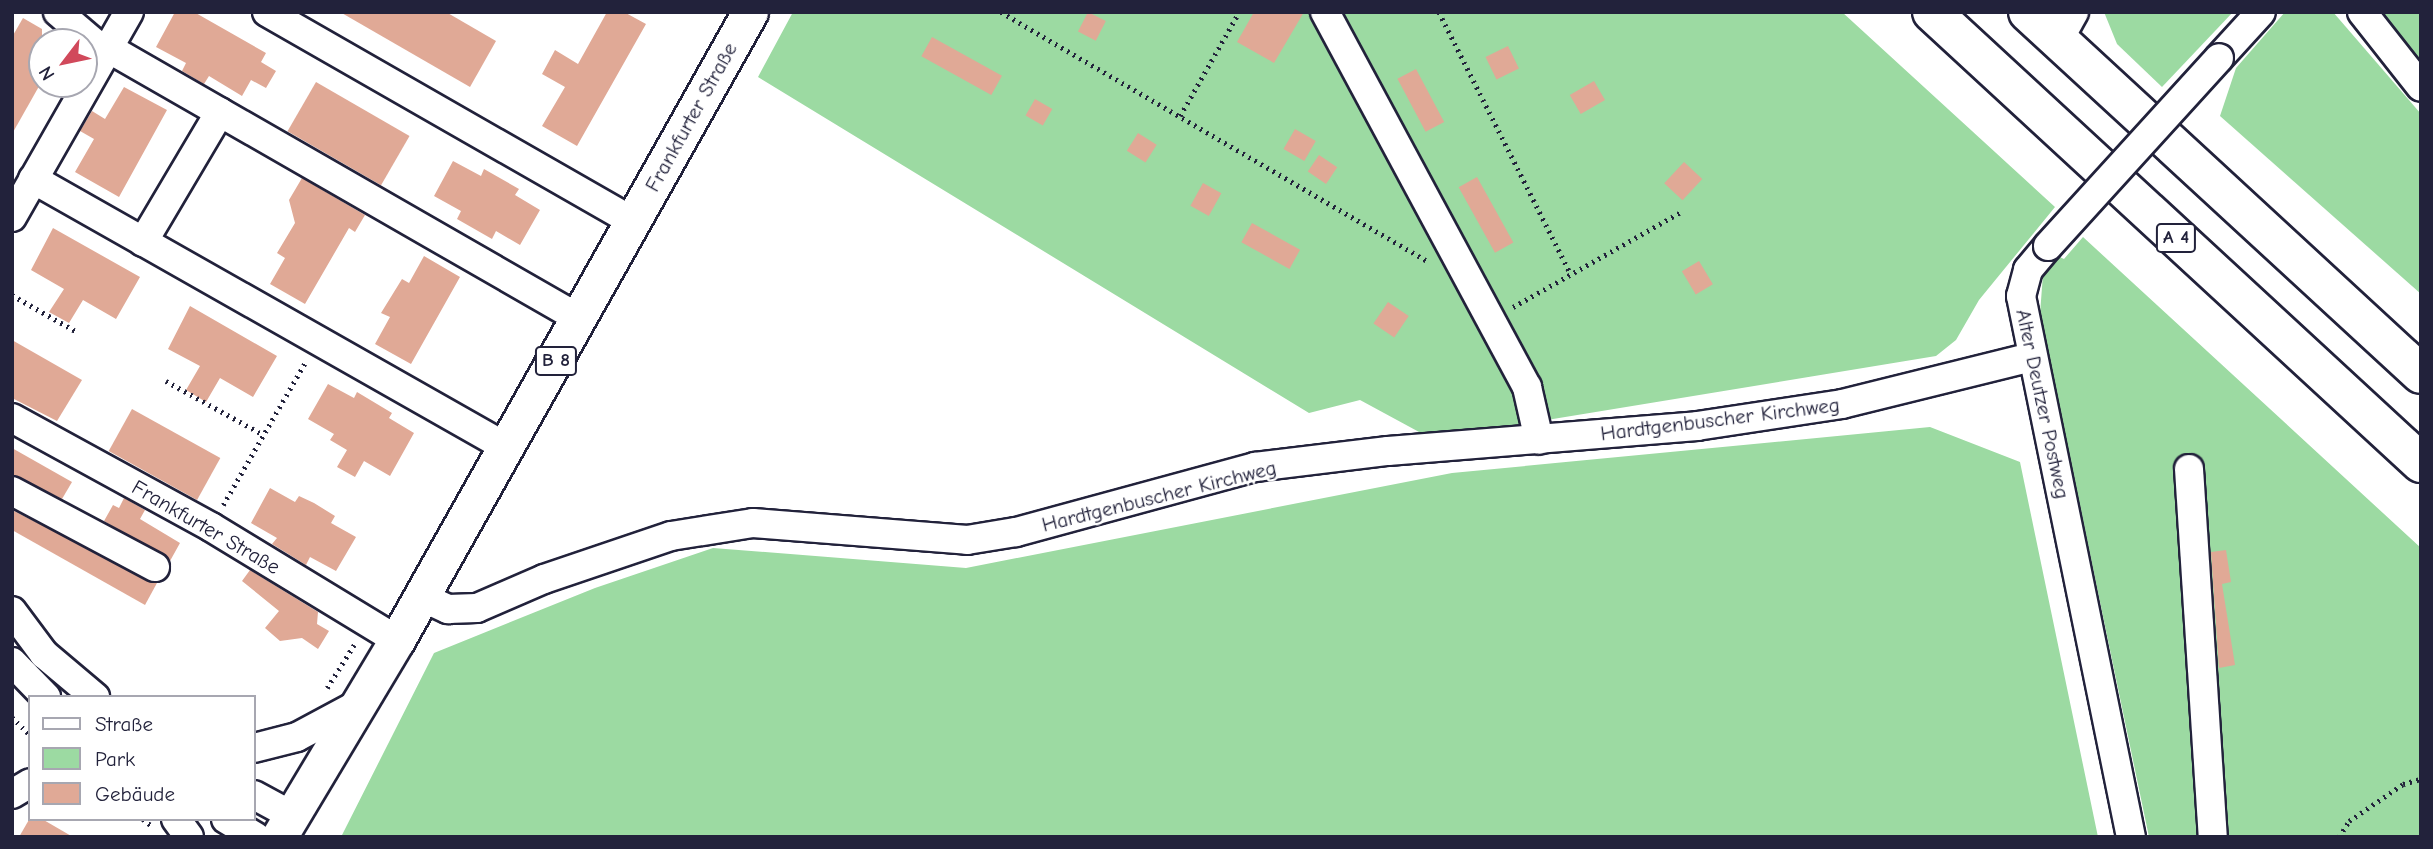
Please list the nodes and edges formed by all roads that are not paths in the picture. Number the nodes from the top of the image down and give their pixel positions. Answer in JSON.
{"nodes":[{"id":1,"x":58,"y":12,"type":"edge"},
{"id":2,"x":129,"y":12,"type":"edge"},
{"id":3,"x":267,"y":12,"type":"edge"},
{"id":4,"x":750,"y":12,"type":"edge"},
{"id":5,"x":1325,"y":12,"type":"edge"},
{"id":6,"x":1932,"y":12,"type":"edge"},
{"id":7,"x":2028,"y":12,"type":"edge"},
{"id":8,"x":2261,"y":12,"type":"edge"},
{"id":9,"x":2362,"y":12,"type":"edge"},
{"id":10,"x":2066,"y":26,"type":"edge"},
{"id":11,"x":107,"y":51,"type":"junction"},
{"id":12,"x":2421,"y":87,"type":"edge"},
{"id":13,"x":220,"y":112,"type":"junction"},
{"id":14,"x":33,"y":179,"type":"junction"},
{"id":15,"x":12,"y":217,"type":"edge"},
{"id":16,"x":633,"y":222,"type":"junction"},
{"id":17,"x":143,"y":242,"type":"junction"},
{"id":18,"x":580,"y":319,"type":"junction"},
{"id":19,"x":2032,"y":357,"type":"junction"},
{"id":20,"x":2421,"y":374,"type":"edge"},
{"id":21,"x":12,"y":418,"type":"edge"},
{"id":22,"x":1539,"y":440,"type":"junction"},
{"id":23,"x":506,"y":447,"type":"junction"},
{"id":24,"x":2421,"y":463,"type":"edge"},
{"id":25,"x":2189,"y":469,"type":"dead end"},
{"id":26,"x":12,"y":491,"type":"edge"},
{"id":27,"x":155,"y":567,"type":"dead end"},
{"id":28,"x":422,"y":597,"type":"junction"},
{"id":29,"x":12,"y":611,"type":"edge"},
{"id":30,"x":397,"y":640,"type":"junction"},
{"id":31,"x":12,"y":662,"type":"edge"},
{"id":32,"x":44,"y":695,"type":"edge"},
{"id":33,"x":93,"y":695,"type":"edge"},
{"id":34,"x":355,"y":706,"type":"junction"},
{"id":35,"x":256,"y":747,"type":"edge"},
{"id":36,"x":28,"y":784,"type":"edge"},
{"id":37,"x":12,"y":794,"type":"edge"},
{"id":38,"x":256,"y":798,"type":"edge"},
{"id":39,"x":178,"y":821,"type":"edge"},
{"id":40,"x":229,"y":821,"type":"edge"},
{"id":41,"x":285,"y":826,"type":"edge"},
{"id":42,"x":190,"y":837,"type":"edge"},
{"id":43,"x":256,"y":837,"type":"edge"},
{"id":44,"x":2131,"y":837,"type":"edge"},
{"id":45,"x":2213,"y":837,"type":"edge"}],
"edges":[{"from":1,"to":11,"type":"street"},
{"from":2,"to":11,"type":"street"},
{"from":3,"to":16,"type":"street"},
{"from":4,"to":16,"type":"main road","name":"Frankfurter Straße","number":"B 8"},
{"from":5,"to":22,"type":"street"},
{"from":6,"to":24,"type":"highway","number":"A 4"},
{"from":7,"to":10,"type":"highway"},
{"from":8,"to":19,"type":"street","name":"Alter Deutzer Postweg","bridge":true},
{"from":9,"to":12,"type":"street"},
{"from":10,"to":20,"type":"highway"},
{"from":11,"to":13,"type":"street"},
{"from":11,"to":14,"type":"street"},
{"from":13,"to":17,"type":"street"},
{"from":13,"to":18,"type":"street"},
{"from":14,"to":15,"type":"street"},
{"from":14,"to":17,"type":"street"},
{"from":16,"to":18,"type":"main road","name":"Frankfurter Straße","number":"B 8"},
{"from":17,"to":23,"type":"street"},
{"from":18,"to":23,"type":"main road","name":"Frankfurter Straße","number":"B 8"},
{"from":19,"to":22,"type":"street","name":"Hardtgenbuscher Kirchweg"},
{"from":19,"to":44,"type":"street","name":"Alter Deutzer Postweg"},
{"from":21,"to":30,"type":"street","name":"Frankfurter Straße"},
{"from":22,"to":28,"type":"street","name":"Hardtgenbuscher Kirchweg"},
{"from":23,"to":28,"type":"main road","name":"Frankfurter Straße","number":"B 8"},
{"from":25,"to":45,"type":"street"},
{"from":26,"to":27,"type":"street"},
{"from":28,"to":30,"type":"main road","name":"Frankfurter Straße","number":"B 8"},
{"from":29,"to":33,"type":"street"},
{"from":30,"to":34,"type":"main road","name":"Frankfurter Straße","number":"B 8"},
{"from":31,"to":32,"type":"street"},
{"from":34,"to":35,"type":"street"},
{"from":34,"to":41,"type":"main road","name":"Frankfurter Straße","number":"B 8"},
{"from":36,"to":37,"type":"street"},
{"from":38,"to":41,"type":"street"},
{"from":39,"to":42,"type":"street"},
{"from":40,"to":43,"type":"street"}]}
